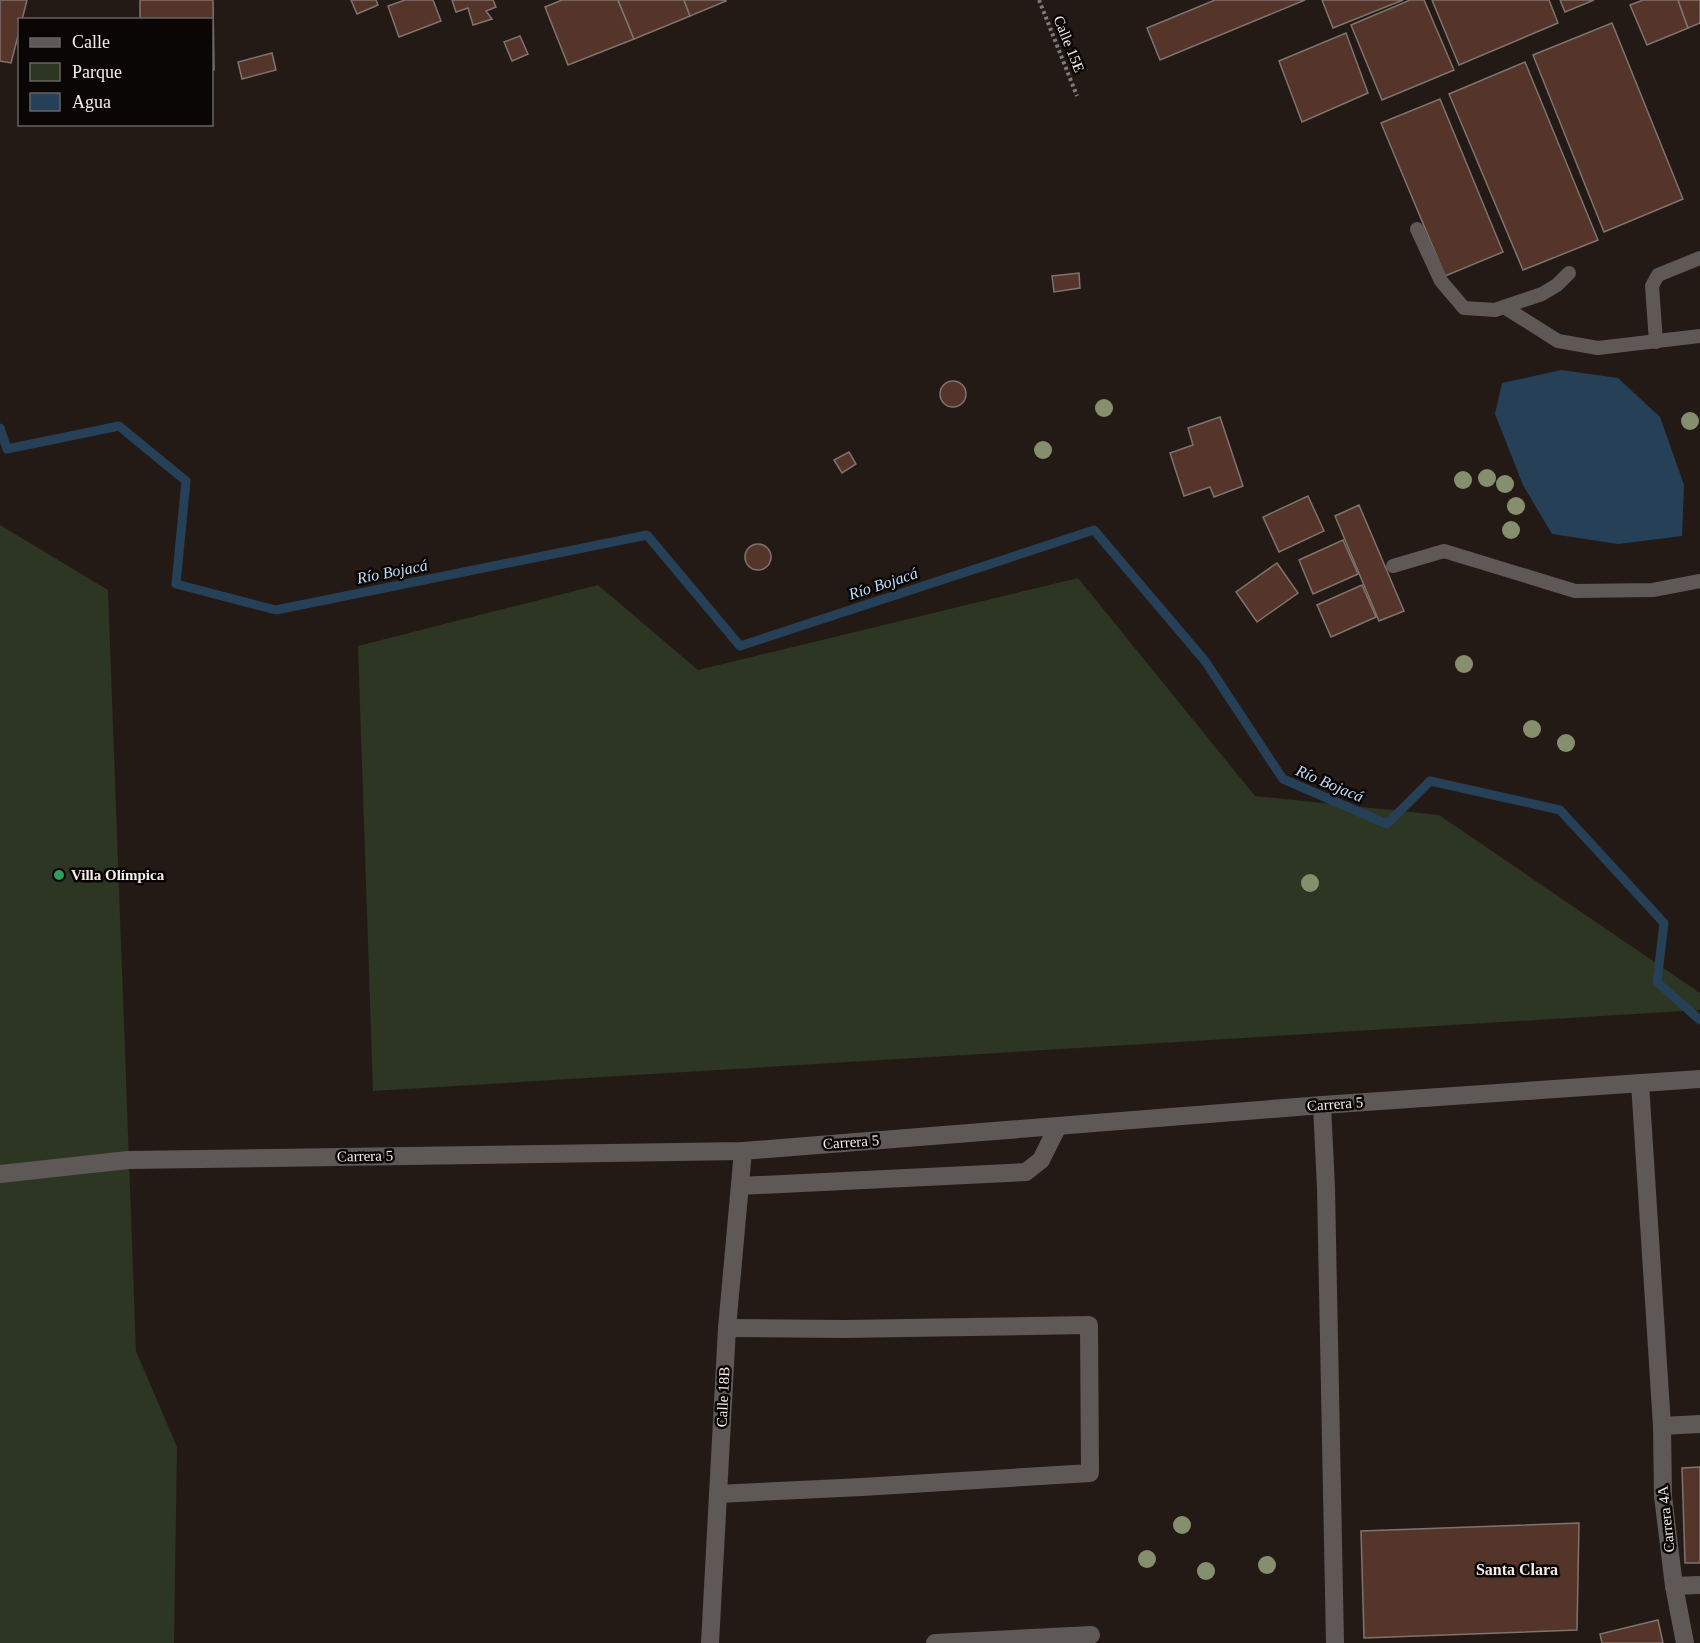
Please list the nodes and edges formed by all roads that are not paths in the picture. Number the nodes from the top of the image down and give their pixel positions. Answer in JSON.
{"nodes":[{"id":1,"x":1417,"y":229,"type":"dead end"},
{"id":2,"x":1700,"y":258,"type":"edge"},
{"id":3,"x":1569,"y":273,"type":"dead end"},
{"id":4,"x":1504,"y":307,"type":"junction"},
{"id":5,"x":1700,"y":336,"type":"edge"},
{"id":6,"x":1656,"y":342,"type":"junction"},
{"id":7,"x":1393,"y":566,"type":"dead end"},
{"id":8,"x":1700,"y":581,"type":"edge"},
{"id":9,"x":1700,"y":1079,"type":"edge"},
{"id":10,"x":1640,"y":1083,"type":"junction"},
{"id":11,"x":1322,"y":1105,"type":"junction"},
{"id":12,"x":1058,"y":1126,"type":"junction"},
{"id":13,"x":743,"y":1151,"type":"junction"},
{"id":14,"x":0,"y":1174,"type":"edge"},
{"id":15,"x":740,"y":1186,"type":"junction"},
{"id":16,"x":727,"y":1328,"type":"junction"},
{"id":17,"x":1700,"y":1424,"type":"edge"},
{"id":18,"x":1662,"y":1426,"type":"junction"},
{"id":19,"x":718,"y":1494,"type":"junction"},
{"id":20,"x":1700,"y":1585,"type":"edge"},
{"id":21,"x":1674,"y":1586,"type":"junction"},
{"id":22,"x":1091,"y":1635,"type":"dead end"},
{"id":23,"x":710,"y":1643,"type":"edge"},
{"id":24,"x":935,"y":1643,"type":"edge"},
{"id":25,"x":1335,"y":1643,"type":"edge"},
{"id":26,"x":1685,"y":1643,"type":"edge"}],
"edges":[{"from":1,"to":4,"type":"lane"},
{"from":2,"to":6,"type":"lane"},
{"from":3,"to":4,"type":"lane"},
{"from":4,"to":6,"type":"lane"},
{"from":5,"to":6,"type":"lane"},
{"from":7,"to":8,"type":"lane"},
{"from":9,"to":10,"type":"street","name":"Carrera 5"},
{"from":10,"to":11,"type":"street","name":"Carrera 5"},
{"from":10,"to":18,"type":"street","name":"Carrera 4A"},
{"from":11,"to":12,"type":"street","name":"Carrera 5"},
{"from":11,"to":25,"type":"street"},
{"from":12,"to":13,"type":"street","name":"Carrera 5"},
{"from":12,"to":15,"type":"street"},
{"from":13,"to":14,"type":"street","name":"Carrera 5"},
{"from":13,"to":15,"type":"street","name":"Calle 18B"},
{"from":15,"to":16,"type":"street","name":"Calle 18B"},
{"from":16,"to":19,"type":"street","name":"Calle 18B"},
{"from":16,"to":19,"type":"street"},
{"from":17,"to":18,"type":"street"},
{"from":18,"to":21,"type":"street","name":"Carrera 4A"},
{"from":19,"to":23,"type":"street","name":"Calle 18B"},
{"from":20,"to":21,"type":"street"},
{"from":21,"to":26,"type":"street","name":"Carrera 4A"},
{"from":22,"to":24,"type":"street"}]}
